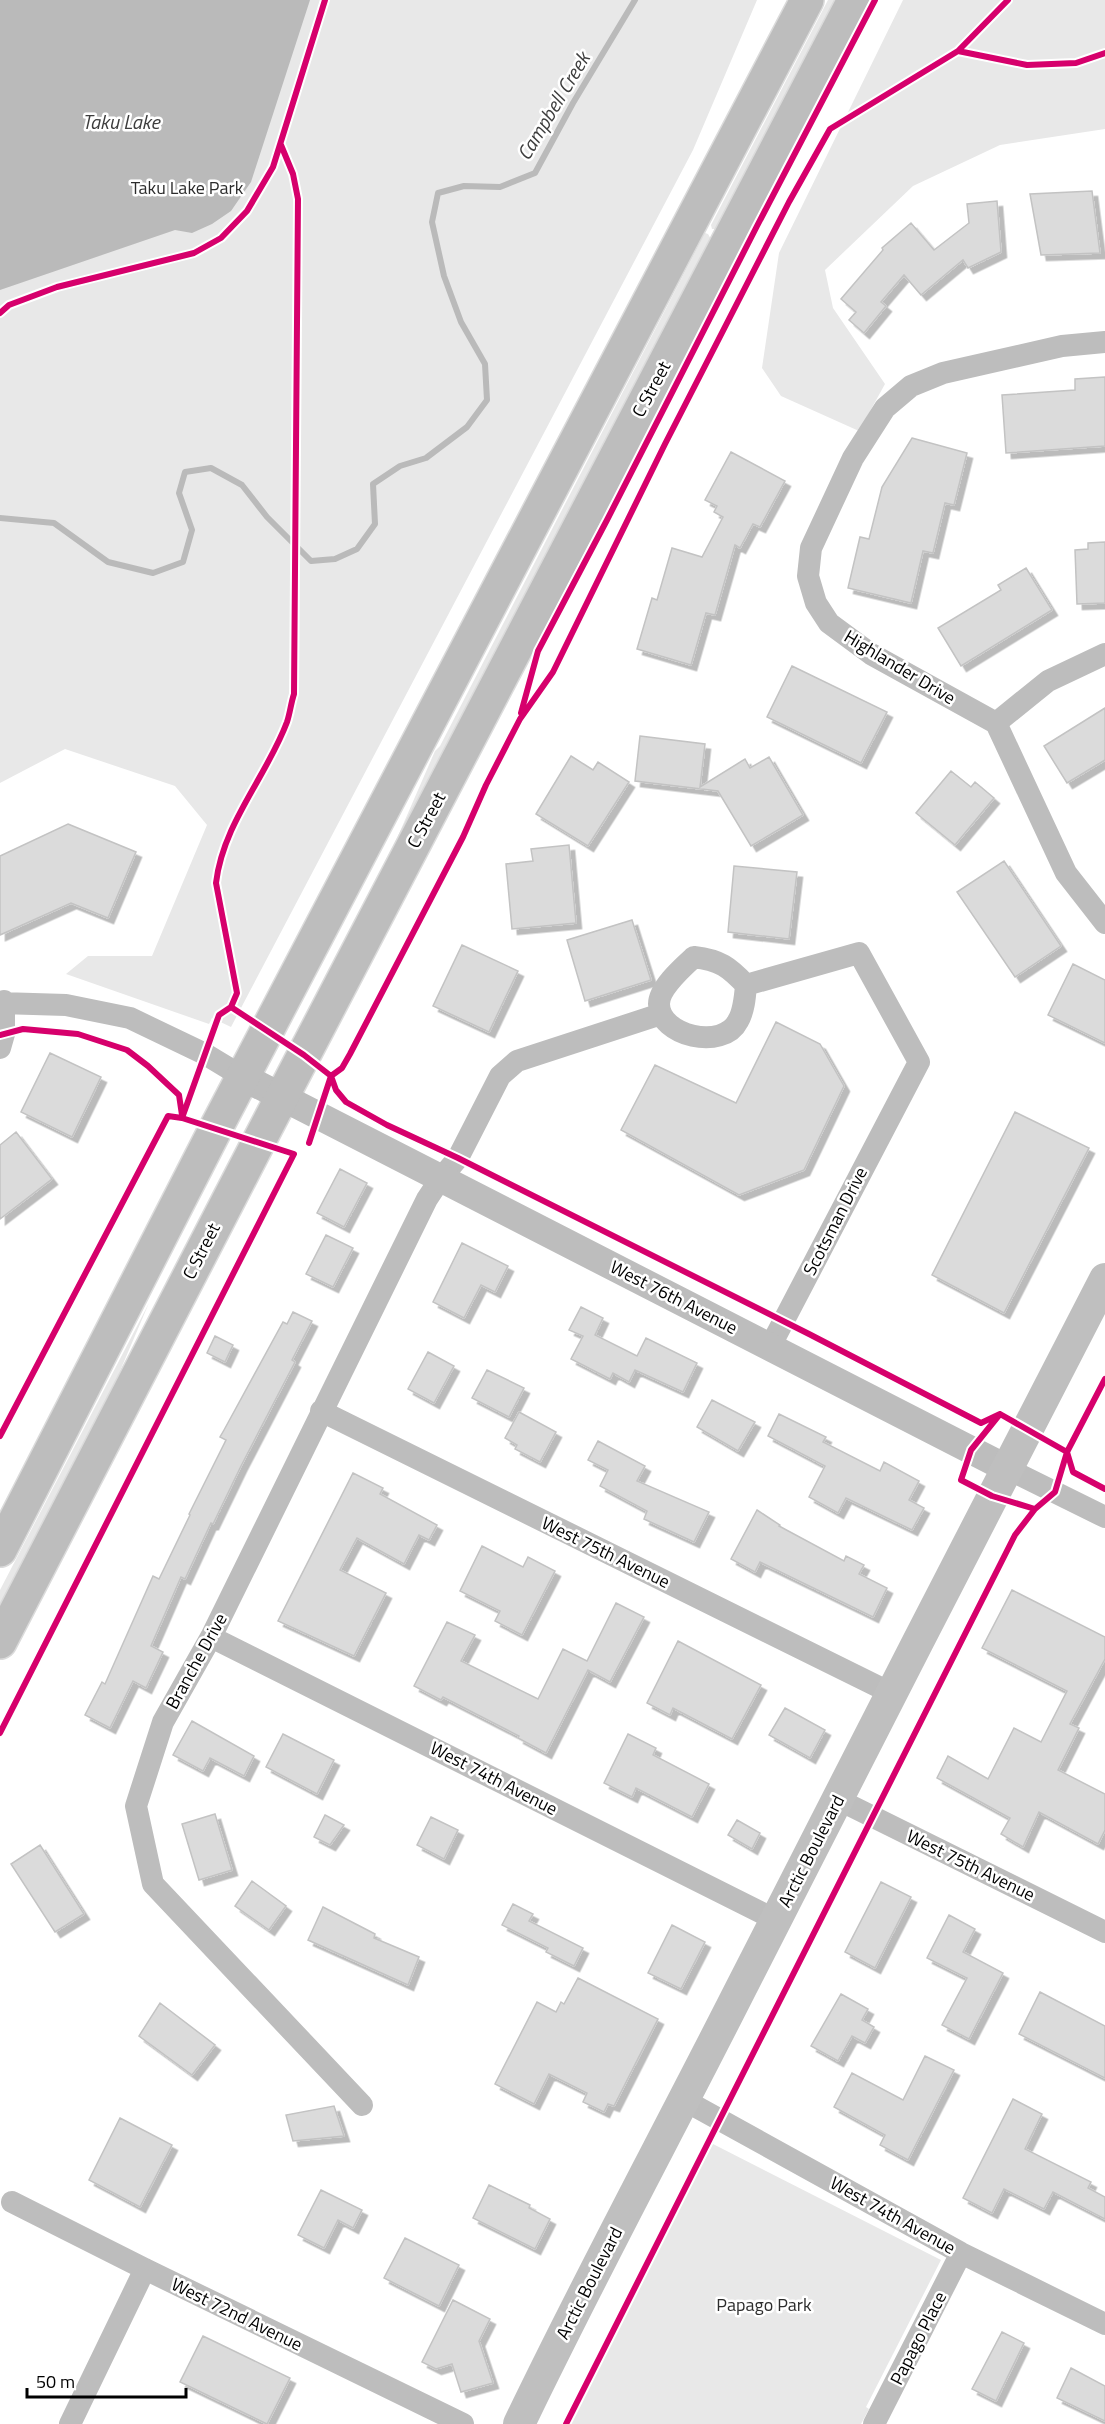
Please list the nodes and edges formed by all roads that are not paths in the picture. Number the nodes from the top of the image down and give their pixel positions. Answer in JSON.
{"nodes":[{"id":1,"x":807,"y":0,"type":"edge"},
{"id":2,"x":854,"y":0,"type":"edge"},
{"id":3,"x":1105,"y":342,"type":"edge"},
{"id":4,"x":1105,"y":654,"type":"edge"},
{"id":5,"x":996,"y":723,"type":"junction"},
{"id":6,"x":1105,"y":923,"type":"edge"},
{"id":7,"x":746,"y":985,"type":"junction"},
{"id":8,"x":2,"y":1002,"type":"edge"},
{"id":9,"x":661,"y":1014,"type":"junction"},
{"id":10,"x":0,"y":1048,"type":"edge"},
{"id":11,"x":243,"y":1077,"type":"junction"},
{"id":12,"x":282,"y":1097,"type":"junction"},
{"id":13,"x":441,"y":1178,"type":"junction"},
{"id":14,"x":1105,"y":1279,"type":"edge"},
{"id":15,"x":770,"y":1347,"type":"junction"},
{"id":16,"x":321,"y":1411,"type":"junction"},
{"id":17,"x":1006,"y":1468,"type":"junction"},
{"id":18,"x":1105,"y":1517,"type":"edge"},
{"id":19,"x":0,"y":1550,"type":"edge"},
{"id":20,"x":211,"y":1637,"type":"junction"},
{"id":21,"x":0,"y":1642,"type":"edge"},
{"id":22,"x":891,"y":1693,"type":"junction"},
{"id":23,"x":837,"y":1799,"type":"junction"},
{"id":24,"x":776,"y":1920,"type":"junction"},
{"id":25,"x":1105,"y":1932,"type":"edge"},
{"id":26,"x":684,"y":2100,"type":"junction"},
{"id":27,"x":362,"y":2105,"type":"dead end"},
{"id":28,"x":12,"y":2202,"type":"dead end"},
{"id":29,"x":961,"y":2253,"type":"junction"},
{"id":30,"x":145,"y":2269,"type":"junction"},
{"id":31,"x":1105,"y":2325,"type":"edge"},
{"id":32,"x":70,"y":2424,"type":"edge"},
{"id":33,"x":463,"y":2424,"type":"edge"},
{"id":34,"x":519,"y":2424,"type":"edge"},
{"id":35,"x":874,"y":2424,"type":"edge"}],
"edges":[{"from":1,"to":11,"type":"main road"},
{"from":2,"to":12,"type":"main road","name":"C Street"},
{"from":3,"to":5,"type":"street","name":"Highlander Drive"},
{"from":4,"to":5,"type":"street"},
{"from":5,"to":6,"type":"street"},
{"from":7,"to":9,"type":"street"},
{"from":7,"to":9,"type":"street"},
{"from":7,"to":15,"type":"street","name":"Scotsman Drive"},
{"from":8,"to":10,"type":"street"},
{"from":8,"to":11,"type":"street"},
{"from":9,"to":13,"type":"street","name":"Branche Drive"},
{"from":11,"to":12,"type":"street","name":"West 76th Avenue"},
{"from":11,"to":19,"type":"main road"},
{"from":12,"to":13,"type":"street","name":"West 76th Avenue"},
{"from":12,"to":21,"type":"main road","name":"C Street"},
{"from":13,"to":15,"type":"street","name":"West 76th Avenue"},
{"from":13,"to":16,"type":"street","name":"Branche Drive"},
{"from":14,"to":17,"type":"main road","name":"Arctic Boulevard"},
{"from":15,"to":17,"type":"street","name":"West 76th Avenue"},
{"from":16,"to":20,"type":"street","name":"Branche Drive"},
{"from":16,"to":22,"type":"street","name":"West 75th Avenue"},
{"from":17,"to":18,"type":"street","name":"West 76th Avenue"},
{"from":17,"to":22,"type":"main road","name":"Arctic Boulevard"},
{"from":20,"to":24,"type":"street","name":"West 74th Avenue"},
{"from":20,"to":27,"type":"street","name":"Branche Drive"},
{"from":22,"to":23,"type":"main road","name":"Arctic Boulevard"},
{"from":23,"to":24,"type":"main road","name":"Arctic Boulevard"},
{"from":23,"to":25,"type":"street","name":"West 75th Avenue"},
{"from":24,"to":26,"type":"main road","name":"Arctic Boulevard"},
{"from":26,"to":29,"type":"street","name":"West 74th Avenue"},
{"from":26,"to":34,"type":"main road","name":"Arctic Boulevard"},
{"from":28,"to":30,"type":"street","name":"West 72nd Avenue"},
{"from":29,"to":31,"type":"street","name":"West 74th Avenue"},
{"from":29,"to":35,"type":"street","name":"Papago Place"},
{"from":30,"to":32,"type":"street"},
{"from":30,"to":33,"type":"street","name":"West 72nd Avenue"}]}
